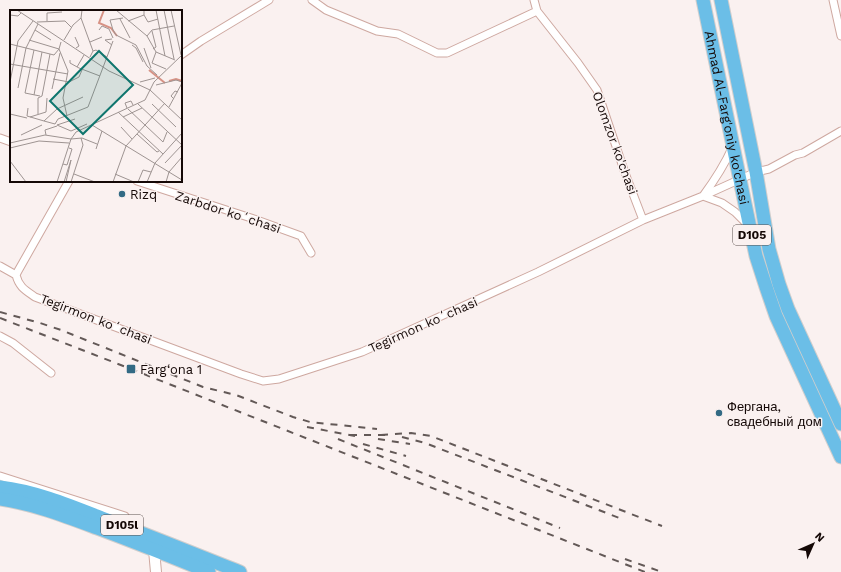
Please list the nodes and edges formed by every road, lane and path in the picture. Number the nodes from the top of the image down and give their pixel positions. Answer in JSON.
{"nodes":[{"id":1,"x":269,"y":0,"type":"edge"},
{"id":2,"x":312,"y":0,"type":"edge"},
{"id":3,"x":534,"y":0,"type":"edge"},
{"id":4,"x":703,"y":0,"type":"edge"},
{"id":5,"x":721,"y":0,"type":"edge"},
{"id":6,"x":833,"y":0,"type":"edge"},
{"id":7,"x":537,"y":11,"type":"junction"},
{"id":8,"x":840,"y":24,"type":"edge"},
{"id":9,"x":841,"y":36,"type":"edge"},
{"id":10,"x":182,"y":54,"type":"edge"},
{"id":11,"x":841,"y":131,"type":"edge"},
{"id":12,"x":1,"y":136,"type":"edge"},
{"id":13,"x":10,"y":141,"type":"edge"},
{"id":14,"x":733,"y":146,"type":"junction"},
{"id":15,"x":756,"y":172,"type":"junction"},
{"id":16,"x":740,"y":180,"type":"junction"},
{"id":17,"x":68,"y":182,"type":"edge"},
{"id":18,"x":141,"y":182,"type":"edge"},
{"id":19,"x":703,"y":196,"type":"junction"},
{"id":20,"x":643,"y":220,"type":"junction"},
{"id":21,"x":750,"y":227,"type":"junction"},
{"id":22,"x":311,"y":253,"type":"dead end"},
{"id":23,"x":0,"y":266,"type":"edge"},
{"id":24,"x":16,"y":275,"type":"junction"},
{"id":25,"x":0,"y":336,"type":"edge"},
{"id":26,"x":51,"y":373,"type":"dead end"},
{"id":27,"x":841,"y":424,"type":"edge"},
{"id":28,"x":841,"y":457,"type":"edge"},
{"id":29,"x":0,"y":476,"type":"edge"},
{"id":30,"x":0,"y":487,"type":"edge"},
{"id":31,"x":0,"y":499,"type":"edge"},
{"id":32,"x":125,"y":516,"type":"dead end"},
{"id":33,"x":156,"y":544,"type":"junction"},
{"id":34,"x":156,"y":572,"type":"edge"},
{"id":35,"x":209,"y":572,"type":"edge"},
{"id":36,"x":240,"y":572,"type":"edge"}],
"edges":[{"from":1,"to":10,"type":"street"},
{"from":2,"to":7,"type":"street"},
{"from":3,"to":7,"type":"street","name":"Olomzor ko'chasi"},
{"from":4,"to":14,"type":"highway","name":"Ahmad Al-Farg'oniy ko'chasi","number":"D105"},
{"from":5,"to":15,"type":"highway","name":"Ahmad Al-Farg'oniy ko'chasi","number":"D105"},
{"from":6,"to":8,"type":"street"},
{"from":7,"to":20,"type":"street","name":"Olomzor ko'chasi"},
{"from":8,"to":9,"type":"street"},
{"from":11,"to":15,"type":"street","name":"Tegirmon koʻchasi"},
{"from":12,"to":13,"type":"street"},
{"from":14,"to":16,"type":"highway","name":"Ahmad Al-Farg'oniy ko'chasi","number":"D105"},
{"from":14,"to":19,"type":"street"},
{"from":15,"to":16,"type":"street","name":"Tegirmon koʻchasi"},
{"from":15,"to":27,"type":"highway","name":"Ahmad Al-Farg'oniy ko'chasi","number":"D105"},
{"from":16,"to":19,"type":"street","name":"Tegirmon koʻchasi"},
{"from":16,"to":21,"type":"highway","name":"Ahmad Al-Farg'oniy ko'chasi","number":"D105"},
{"from":17,"to":24,"type":"street"},
{"from":18,"to":22,"type":"street","name":"Zarbdor koʻchasi"},
{"from":19,"to":20,"type":"street","name":"Tegirmon koʻchasi"},
{"from":19,"to":21,"type":"street"},
{"from":20,"to":24,"type":"street","name":"Tegirmon koʻchasi"},
{"from":21,"to":28,"type":"highway","name":"Ahmad Al-Farg'oniy ko'chasi","number":"D105"},
{"from":23,"to":24,"type":"street","name":"Tegirmon koʻchasi"},
{"from":25,"to":26,"type":"street"},
{"from":29,"to":32,"type":"street"},
{"from":30,"to":33,"type":"highway","number":"D105l"},
{"from":31,"to":33,"type":"highway","number":"D105l"},
{"from":33,"to":34,"type":"street"},
{"from":33,"to":35,"type":"highway","number":"D105l"},
{"from":33,"to":36,"type":"highway","number":"D105l"}]}
